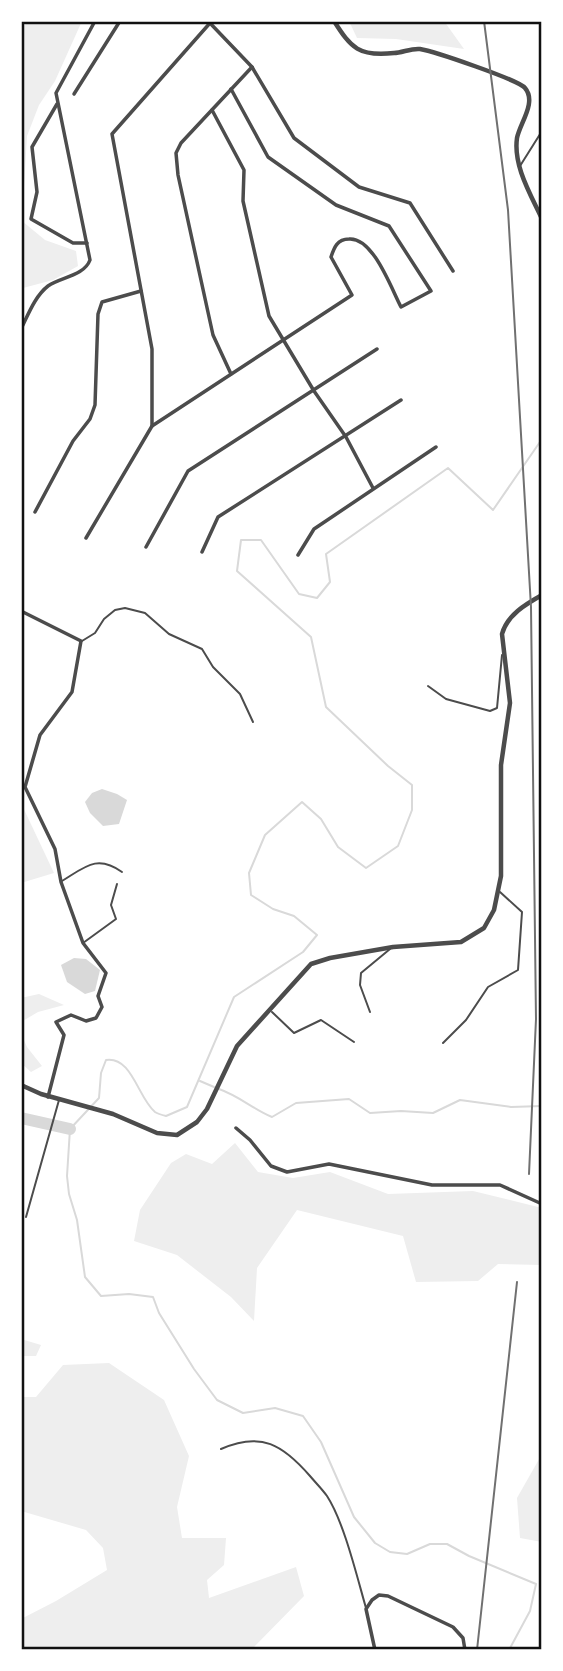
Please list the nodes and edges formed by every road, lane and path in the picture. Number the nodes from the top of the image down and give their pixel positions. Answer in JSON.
{"nodes":[{"id":1,"x":95,"y":21,"type":"edge"},
{"id":2,"x":120,"y":21,"type":"edge"},
{"id":3,"x":334,"y":21,"type":"edge"},
{"id":4,"x":209,"y":22,"type":"edge"},
{"id":5,"x":252,"y":67,"type":"junction"},
{"id":6,"x":231,"y":89,"type":"junction"},
{"id":7,"x":74,"y":94,"type":"dead end"},
{"id":8,"x":58,"y":102,"type":"junction"},
{"id":9,"x":212,"y":110,"type":"junction"},
{"id":10,"x":542,"y":131,"type":"edge"},
{"id":11,"x":520,"y":167,"type":"junction"},
{"id":12,"x":542,"y":219,"type":"edge"},
{"id":13,"x":88,"y":243,"type":"junction"},
{"id":14,"x":453,"y":271,"type":"dead end"},
{"id":15,"x":141,"y":290,"type":"junction"},
{"id":16,"x":21,"y":329,"type":"edge"},
{"id":17,"x":284,"y":340,"type":"junction"},
{"id":18,"x":377,"y":349,"type":"dead end"},
{"id":19,"x":231,"y":374,"type":"junction"},
{"id":20,"x":314,"y":391,"type":"junction"},
{"id":21,"x":401,"y":400,"type":"dead end"},
{"id":22,"x":152,"y":426,"type":"junction"},
{"id":23,"x":346,"y":438,"type":"junction"},
{"id":24,"x":436,"y":447,"type":"dead end"},
{"id":25,"x":373,"y":488,"type":"junction"},
{"id":26,"x":35,"y":512,"type":"dead end"},
{"id":27,"x":86,"y":538,"type":"dead end"},
{"id":28,"x":146,"y":547,"type":"dead end"},
{"id":29,"x":202,"y":552,"type":"dead end"},
{"id":30,"x":298,"y":555,"type":"dead end"},
{"id":31,"x":542,"y":595,"type":"edge"},
{"id":32,"x":21,"y":611,"type":"edge"},
{"id":33,"x":81,"y":641,"type":"junction"},
{"id":34,"x":503,"y":650,"type":"junction"},
{"id":35,"x":428,"y":686,"type":"dead end"},
{"id":36,"x":253,"y":722,"type":"dead end"},
{"id":37,"x":122,"y":872,"type":"dead end"},
{"id":38,"x":61,"y":882,"type":"junction"},
{"id":39,"x":117,"y":884,"type":"dead end"},
{"id":40,"x":499,"y":891,"type":"junction"},
{"id":41,"x":83,"y":943,"type":"junction"},
{"id":42,"x":393,"y":947,"type":"junction"},
{"id":43,"x":269,"y":1009,"type":"junction"},
{"id":44,"x":370,"y":1012,"type":"dead end"},
{"id":45,"x":354,"y":1042,"type":"dead end"},
{"id":46,"x":443,"y":1043,"type":"dead end"},
{"id":47,"x":21,"y":1085,"type":"edge"},
{"id":48,"x":48,"y":1097,"type":"junction"},
{"id":49,"x":60,"y":1099,"type":"junction"},
{"id":50,"x":236,"y":1128,"type":"dead end"},
{"id":51,"x":542,"y":1204,"type":"edge"},
{"id":52,"x":26,"y":1217,"type":"dead end"},
{"id":53,"x":221,"y":1449,"type":"dead end"},
{"id":54,"x":366,"y":1609,"type":"junction"},
{"id":55,"x":375,"y":1650,"type":"edge"},
{"id":56,"x":465,"y":1650,"type":"edge"}],
"edges":[{"from":1,"to":8,"type":"street"},
{"from":2,"to":7,"type":"street"},
{"from":3,"to":11,"type":"street"},
{"from":4,"to":5,"type":"street"},
{"from":4,"to":15,"type":"street"},
{"from":5,"to":6,"type":"street"},
{"from":5,"to":14,"type":"street"},
{"from":6,"to":9,"type":"street"},
{"from":6,"to":17,"type":"street"},
{"from":8,"to":13,"type":"street"},
{"from":8,"to":13,"type":"street"},
{"from":9,"to":17,"type":"street"},
{"from":9,"to":19,"type":"street"},
{"from":10,"to":11,"type":"lane"},
{"from":11,"to":12,"type":"street"},
{"from":13,"to":16,"type":"street"},
{"from":15,"to":22,"type":"street"},
{"from":15,"to":26,"type":"street"},
{"from":17,"to":19,"type":"street"},
{"from":17,"to":20,"type":"street"},
{"from":18,"to":20,"type":"street"},
{"from":19,"to":22,"type":"street"},
{"from":20,"to":23,"type":"street"},
{"from":20,"to":28,"type":"street"},
{"from":21,"to":23,"type":"street"},
{"from":22,"to":27,"type":"street"},
{"from":23,"to":25,"type":"street"},
{"from":23,"to":29,"type":"street"},
{"from":24,"to":25,"type":"street"},
{"from":25,"to":30,"type":"street"},
{"from":31,"to":34,"type":"street"},
{"from":32,"to":33,"type":"street"},
{"from":33,"to":36,"type":"lane"},
{"from":33,"to":38,"type":"street"},
{"from":34,"to":35,"type":"lane"},
{"from":34,"to":40,"type":"street"},
{"from":37,"to":38,"type":"lane"},
{"from":38,"to":41,"type":"street"},
{"from":39,"to":41,"type":"lane"},
{"from":40,"to":42,"type":"street"},
{"from":40,"to":46,"type":"lane"},
{"from":41,"to":48,"type":"street"},
{"from":42,"to":43,"type":"street"},
{"from":42,"to":44,"type":"lane"},
{"from":43,"to":45,"type":"lane"},
{"from":43,"to":49,"type":"street"},
{"from":47,"to":48,"type":"street"},
{"from":48,"to":49,"type":"street"},
{"from":49,"to":52,"type":"lane"},
{"from":50,"to":51,"type":"street"},
{"from":53,"to":54,"type":"lane"},
{"from":54,"to":55,"type":"street"},
{"from":54,"to":56,"type":"street"}]}
